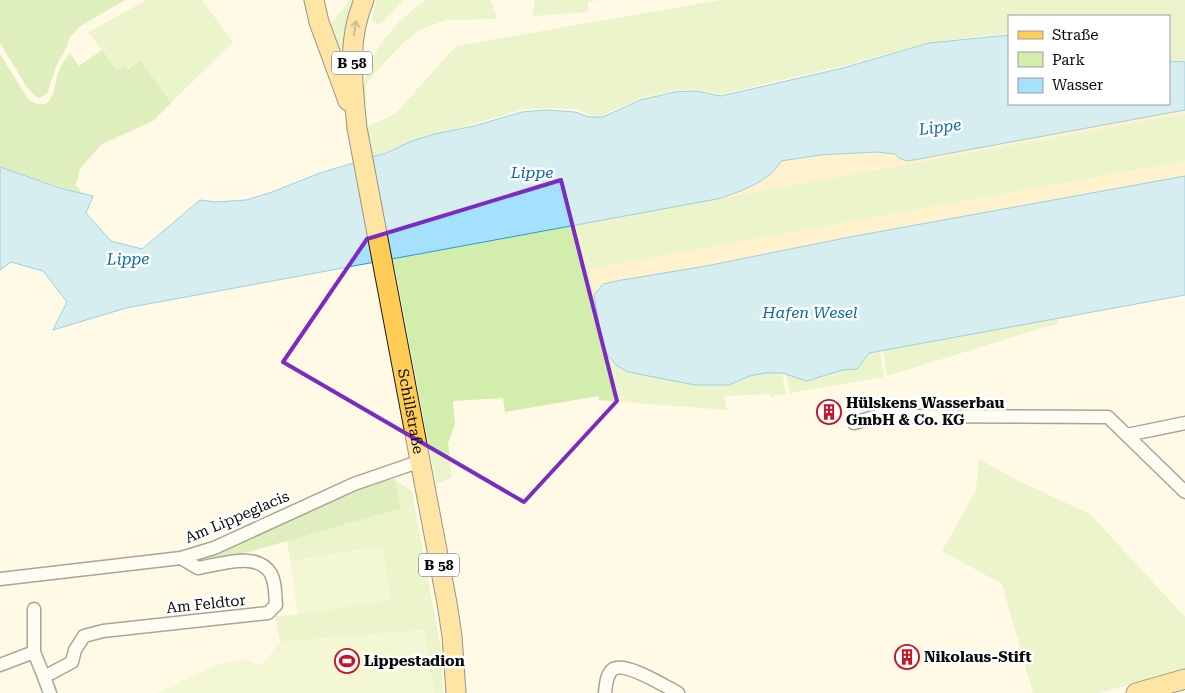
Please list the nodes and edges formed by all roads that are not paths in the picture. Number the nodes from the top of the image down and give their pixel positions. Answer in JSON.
{"nodes":[{"id":1,"x":314,"y":0,"type":"edge"},
{"id":2,"x":364,"y":0,"type":"edge"},
{"id":3,"x":357,"y":128,"type":"junction"},
{"id":4,"x":854,"y":422,"type":"dead end"},
{"id":5,"x":1185,"y":423,"type":"edge"},
{"id":6,"x":1128,"y":435,"type":"junction"},
{"id":7,"x":420,"y":462,"type":"junction"},
{"id":8,"x":1185,"y":492,"type":"edge"},
{"id":9,"x":181,"y":558,"type":"junction"},
{"id":10,"x":0,"y":579,"type":"edge"},
{"id":11,"x":34,"y":608,"type":"dead end"},
{"id":12,"x":34,"y":652,"type":"junction"},
{"id":13,"x":0,"y":665,"type":"edge"},
{"id":14,"x":44,"y":677,"type":"junction"},
{"id":15,"x":1185,"y":679,"type":"edge"},
{"id":16,"x":50,"y":693,"type":"edge"},
{"id":17,"x":456,"y":693,"type":"edge"},
{"id":18,"x":605,"y":693,"type":"edge"},
{"id":19,"x":678,"y":693,"type":"edge"},
{"id":20,"x":1136,"y":693,"type":"edge"}],
"edges":[{"from":1,"to":3,"type":"main road","number":"B 58"},
{"from":3,"to":2,"type":"main road","number":"B 58","one_way":true},
{"from":3,"to":7,"type":"main road","name":"Schillstraße","number":"B 58"},
{"from":4,"to":6,"type":"street"},
{"from":5,"to":6,"type":"street"},
{"from":6,"to":8,"type":"street"},
{"from":7,"to":9,"type":"street","name":"Am Lippeglacis"},
{"from":7,"to":17,"type":"main road","name":"Schillstraße","number":"B 58"},
{"from":9,"to":10,"type":"street","name":"Am Lippeglacis"},
{"from":9,"to":14,"type":"street","name":"Am Feldtor"},
{"from":11,"to":12,"type":"street"},
{"from":12,"to":13,"type":"street"},
{"from":12,"to":14,"type":"street"},
{"from":14,"to":16,"type":"street"},
{"from":15,"to":20,"type":"main road"},
{"from":18,"to":19,"type":"street"}]}
